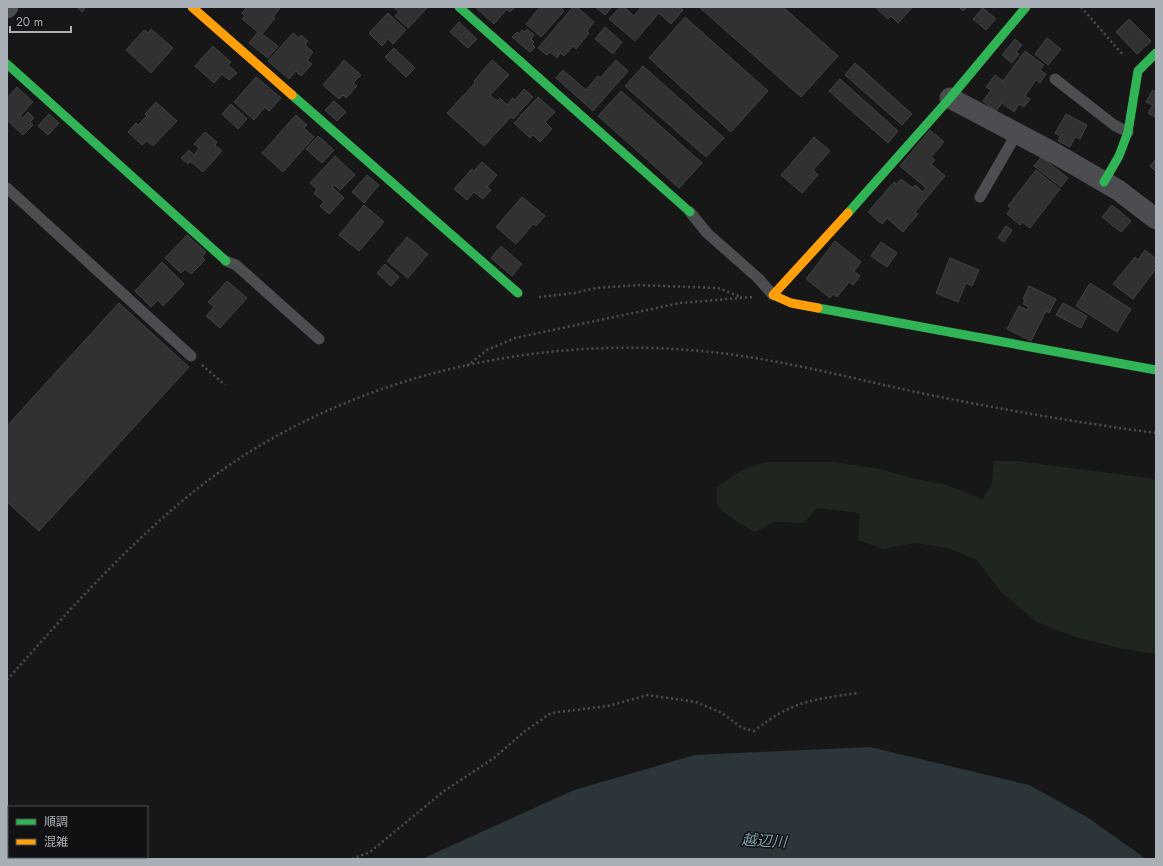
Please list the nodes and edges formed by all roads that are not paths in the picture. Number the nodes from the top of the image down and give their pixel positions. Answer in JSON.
{"nodes":[{"id":1,"x":192,"y":7,"type":"edge"},
{"id":2,"x":459,"y":7,"type":"edge"},
{"id":3,"x":1026,"y":7,"type":"edge"},
{"id":4,"x":1156,"y":53,"type":"edge"},
{"id":5,"x":7,"y":64,"type":"edge"},
{"id":6,"x":1055,"y":80,"type":"dead end"},
{"id":7,"x":950,"y":98,"type":"junction"},
{"id":8,"x":1128,"y":132,"type":"junction"},
{"id":9,"x":1017,"y":133,"type":"junction"},
{"id":10,"x":1104,"y":182,"type":"junction"},
{"id":11,"x":7,"y":188,"type":"edge"},
{"id":12,"x":980,"y":197,"type":"dead end"},
{"id":13,"x":690,"y":212,"type":"joint"},
{"id":14,"x":1156,"y":219,"type":"edge"},
{"id":15,"x":226,"y":261,"type":"joint"},
{"id":16,"x":518,"y":293,"type":"road end"},
{"id":17,"x":773,"y":295,"type":"junction"},
{"id":18,"x":319,"y":339,"type":"dead end"},
{"id":19,"x":191,"y":356,"type":"road end"},
{"id":20,"x":1156,"y":370,"type":"edge"}],
"edges":[{"from":1,"to":16,"type":"street"},
{"from":2,"to":13,"type":"street"},
{"from":3,"to":7,"type":"street"},
{"from":4,"to":8,"type":"street"},
{"from":5,"to":15,"type":"street"},
{"from":6,"to":8,"type":"lane"},
{"from":7,"to":9,"type":"street"},
{"from":7,"to":17,"type":"street"},
{"from":8,"to":10,"type":"street"},
{"from":9,"to":10,"type":"street"},
{"from":9,"to":12,"type":"lane"},
{"from":10,"to":14,"type":"street"},
{"from":11,"to":19,"type":"lane"},
{"from":13,"to":17,"type":"lane"},
{"from":15,"to":18,"type":"lane"},
{"from":17,"to":20,"type":"street"}]}
